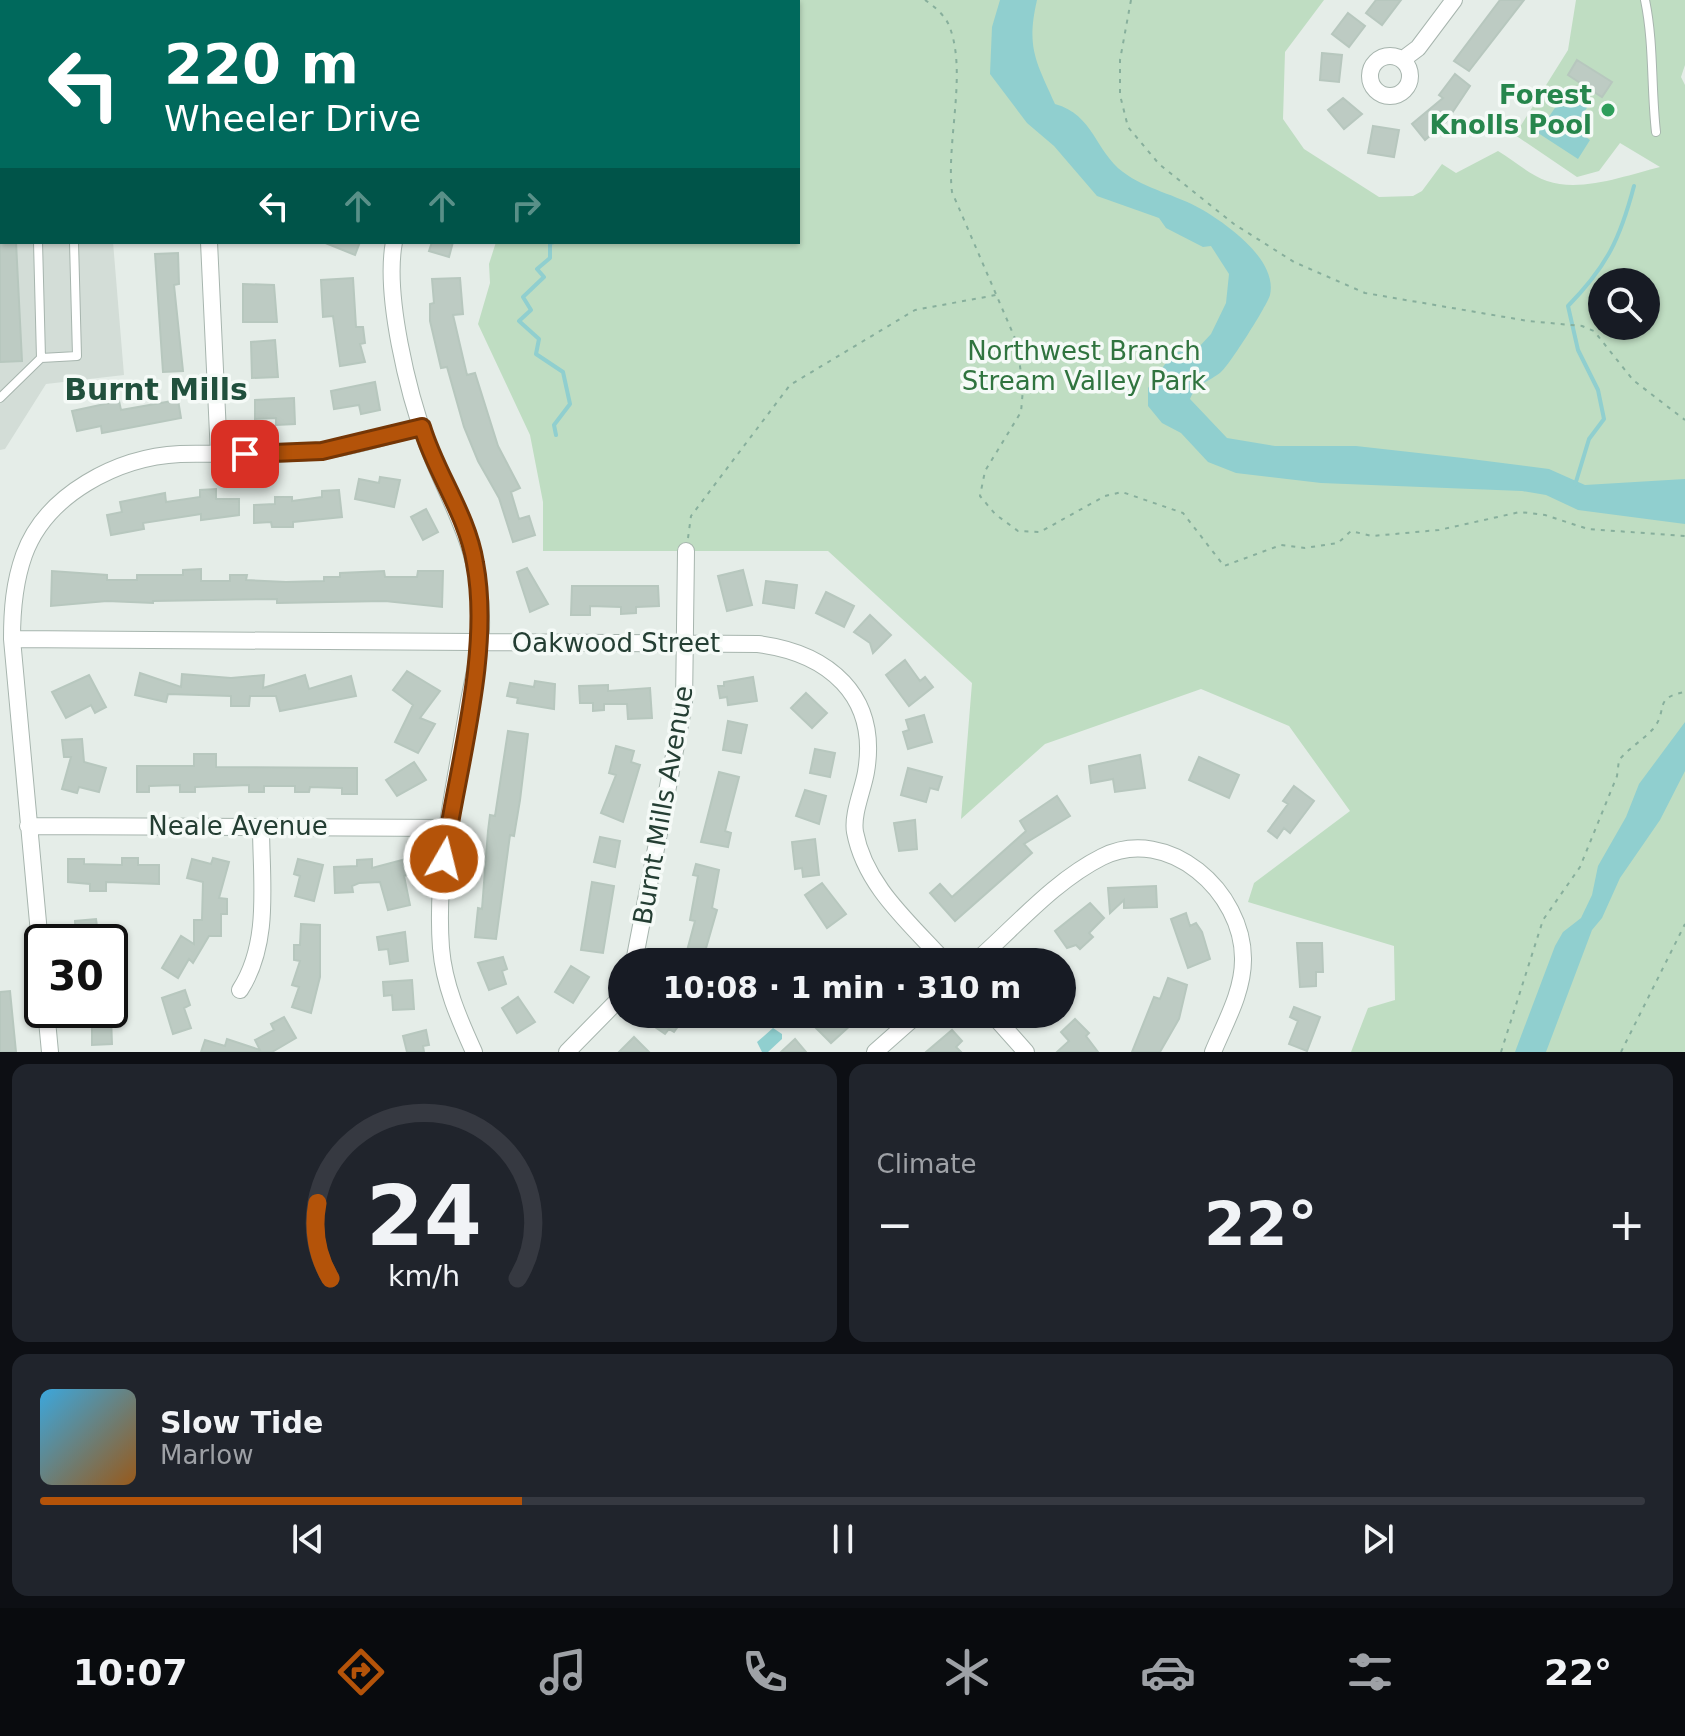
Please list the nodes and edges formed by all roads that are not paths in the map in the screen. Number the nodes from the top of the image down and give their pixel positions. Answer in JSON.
{"nodes":[{"id":1,"x":1454,"y":0,"type":"edge"},
{"id":2,"x":1645,"y":0,"type":"edge"},
{"id":3,"x":1402,"y":60,"type":"dead end"},
{"id":4,"x":1656,"y":132,"type":"dead end"},
{"id":5,"x":38,"y":244,"type":"edge"},
{"id":6,"x":74,"y":244,"type":"edge"},
{"id":7,"x":209,"y":244,"type":"edge"},
{"id":8,"x":394,"y":244,"type":"edge"},
{"id":9,"x":41,"y":358,"type":"junction"},
{"id":10,"x":0,"y":398,"type":"edge"},
{"id":11,"x":422,"y":427,"type":"junction"},
{"id":12,"x":219,"y":455,"type":"junction"},
{"id":13,"x":686,"y":551,"type":"road end"},
{"id":14,"x":12,"y":639,"type":"junction"},
{"id":15,"x":479,"y":642,"type":"junction"},
{"id":16,"x":685,"y":644,"type":"junction"},
{"id":17,"x":28,"y":826,"type":"junction"},
{"id":18,"x":261,"y":826,"type":"junction"},
{"id":19,"x":449,"y":828,"type":"junction"},
{"id":20,"x":38,"y":924,"type":"edge"},
{"id":21,"x":637,"y":948,"type":"edge"},
{"id":22,"x":933,"y":948,"type":"edge"},
{"id":23,"x":991,"y":948,"type":"edge"},
{"id":24,"x":240,"y":990,"type":"dead end"},
{"id":25,"x":608,"y":1010,"type":"edge"},
{"id":26,"x":48,"y":1028,"type":"edge"},
{"id":27,"x":902,"y":1028,"type":"edge"},
{"id":28,"x":1005,"y":1028,"type":"edge"},
{"id":29,"x":50,"y":1052,"type":"edge"},
{"id":30,"x":474,"y":1052,"type":"edge"},
{"id":31,"x":567,"y":1052,"type":"edge"},
{"id":32,"x":875,"y":1052,"type":"edge"},
{"id":33,"x":1026,"y":1052,"type":"edge"},
{"id":34,"x":1213,"y":1052,"type":"edge"}],
"edges":[{"from":1,"to":3,"type":"street"},
{"from":2,"to":4,"type":"lane"},
{"from":5,"to":9,"type":"lane"},
{"from":6,"to":9,"type":"lane"},
{"from":7,"to":12,"type":"street"},
{"from":8,"to":11,"type":"street"},
{"from":9,"to":10,"type":"lane"},
{"from":11,"to":12,"type":"street"},
{"from":11,"to":15,"type":"street"},
{"from":12,"to":14,"type":"street"},
{"from":13,"to":16,"type":"street","name":"Burnt Mills Avenue"},
{"from":14,"to":15,"type":"street","name":"Oakwood Street"},
{"from":14,"to":17,"type":"street"},
{"from":15,"to":16,"type":"street","name":"Oakwood Street"},
{"from":15,"to":19,"type":"street"},
{"from":16,"to":21,"type":"street","name":"Burnt Mills Avenue"},
{"from":16,"to":22,"type":"street","name":"Oakwood Street"},
{"from":17,"to":18,"type":"street","name":"Neale Avenue"},
{"from":17,"to":20,"type":"street"},
{"from":18,"to":19,"type":"street","name":"Neale Avenue"},
{"from":18,"to":24,"type":"street"},
{"from":19,"to":30,"type":"street"},
{"from":23,"to":34,"type":"street"},
{"from":25,"to":31,"type":"street"},
{"from":26,"to":29,"type":"street"},
{"from":27,"to":32,"type":"street"},
{"from":28,"to":33,"type":"street"}]}
